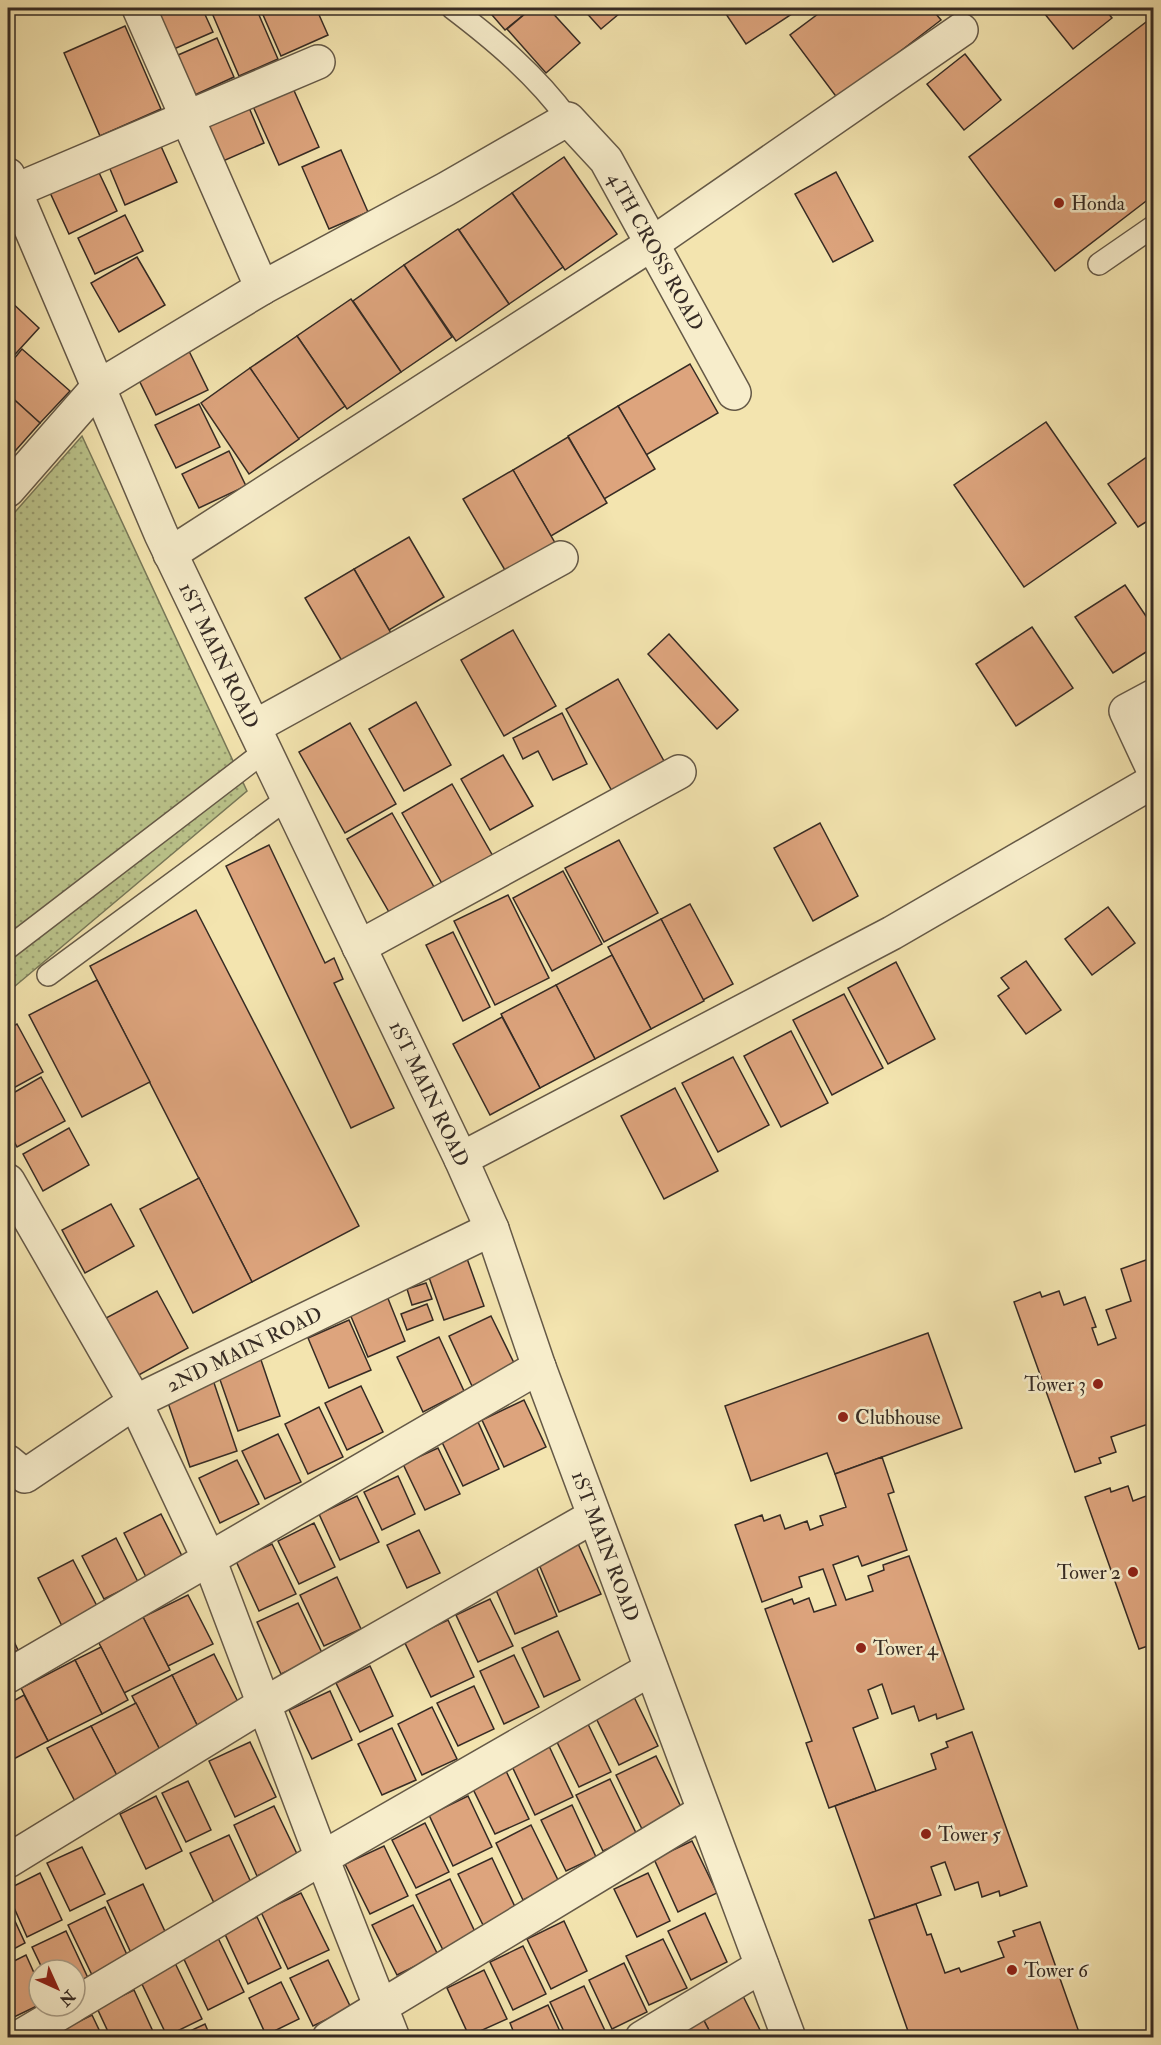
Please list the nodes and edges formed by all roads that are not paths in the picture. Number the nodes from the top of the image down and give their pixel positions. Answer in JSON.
{"nodes":[{"id":1,"x":139,"y":8,"type":"edge"},
{"id":2,"x":452,"y":8,"type":"edge"},
{"id":3,"x":962,"y":30,"type":"dead end"},
{"id":4,"x":318,"y":62,"type":"dead end"},
{"id":5,"x":187,"y":117,"type":"junction"},
{"id":6,"x":568,"y":119,"type":"junction"},
{"id":7,"x":13,"y":202,"type":"edge"},
{"id":8,"x":1154,"y":226,"type":"edge"},
{"id":9,"x":652,"y":243,"type":"junction"},
{"id":10,"x":1099,"y":264,"type":"dead end"},
{"id":11,"x":262,"y":288,"type":"junction"},
{"id":12,"x":98,"y":387,"type":"junction"},
{"id":13,"x":734,"y":393,"type":"dead end"},
{"id":14,"x":8,"y":490,"type":"edge"},
{"id":15,"x":170,"y":554,"type":"junction"},
{"id":16,"x":561,"y":558,"type":"dead end"},
{"id":17,"x":1154,"y":696,"type":"edge"},
{"id":18,"x":259,"y":739,"type":"junction"},
{"id":19,"x":1154,"y":771,"type":"edge"},
{"id":20,"x":679,"y":772,"type":"dead end"},
{"id":21,"x":1154,"y":781,"type":"edge"},
{"id":22,"x":288,"y":798,"type":"junction"},
{"id":23,"x":359,"y":946,"type":"junction"},
{"id":24,"x":8,"y":948,"type":"edge"},
{"id":25,"x":48,"y":975,"type":"dead end"},
{"id":26,"x":461,"y":1159,"type":"junction"},
{"id":27,"x":8,"y":1180,"type":"edge"},
{"id":28,"x":492,"y":1229,"type":"junction"},
{"id":29,"x":539,"y":1367,"type":"junction"},
{"id":30,"x":135,"y":1402,"type":"junction"},
{"id":31,"x":8,"y":1462,"type":"edge"},
{"id":32,"x":594,"y":1516,"type":"junction"},
{"id":33,"x":209,"y":1559,"type":"junction"},
{"id":34,"x":651,"y":1669,"type":"junction"},
{"id":35,"x":8,"y":1676,"type":"edge"},
{"id":36,"x":264,"y":1704,"type":"junction"},
{"id":37,"x":704,"y":1811,"type":"junction"},
{"id":38,"x":322,"y":1858,"type":"junction"},
{"id":39,"x":8,"y":1861,"type":"edge"},
{"id":40,"x":762,"y":1966,"type":"junction"},
{"id":41,"x":87,"y":1997,"type":"edge"},
{"id":42,"x":381,"y":2006,"type":"junction"},
{"id":43,"x":51,"y":2018,"type":"edge"},
{"id":44,"x":18,"y":2037,"type":"edge"},
{"id":45,"x":329,"y":2037,"type":"edge"},
{"id":46,"x":393,"y":2037,"type":"edge"},
{"id":47,"x":642,"y":2037,"type":"edge"},
{"id":48,"x":789,"y":2037,"type":"edge"}],
"edges":[{"from":1,"to":5,"type":"street"},
{"from":2,"to":6,"type":"lane"},
{"from":3,"to":9,"type":"street"},
{"from":4,"to":5,"type":"street"},
{"from":5,"to":7,"type":"street"},
{"from":5,"to":11,"type":"street"},
{"from":6,"to":9,"type":"street","name":"4TH CROSS ROAD"},
{"from":6,"to":11,"type":"street"},
{"from":7,"to":12,"type":"street","name":"1ST MAIN ROAD"},
{"from":8,"to":10,"type":"lane"},
{"from":9,"to":13,"type":"street","name":"4TH CROSS ROAD"},
{"from":9,"to":15,"type":"street"},
{"from":11,"to":12,"type":"street"},
{"from":12,"to":14,"type":"street"},
{"from":12,"to":15,"type":"street","name":"1ST MAIN ROAD"},
{"from":15,"to":18,"type":"street","name":"1ST MAIN ROAD"},
{"from":16,"to":18,"type":"street"},
{"from":17,"to":19,"type":"street"},
{"from":18,"to":22,"type":"street","name":"1ST MAIN ROAD"},
{"from":18,"to":24,"type":"lane"},
{"from":20,"to":23,"type":"street"},
{"from":21,"to":26,"type":"street"},
{"from":22,"to":23,"type":"street","name":"1ST MAIN ROAD"},
{"from":22,"to":25,"type":"lane"},
{"from":23,"to":26,"type":"street","name":"1ST MAIN ROAD"},
{"from":26,"to":28,"type":"street","name":"1ST MAIN ROAD"},
{"from":27,"to":30,"type":"street"},
{"from":28,"to":29,"type":"street","name":"1ST MAIN ROAD"},
{"from":28,"to":30,"type":"street","name":"2ND MAIN ROAD"},
{"from":29,"to":32,"type":"street","name":"1ST MAIN ROAD"},
{"from":29,"to":33,"type":"street"},
{"from":30,"to":31,"type":"street","name":"2ND MAIN ROAD"},
{"from":30,"to":33,"type":"street"},
{"from":32,"to":34,"type":"street","name":"1ST MAIN ROAD"},
{"from":32,"to":36,"type":"street"},
{"from":33,"to":35,"type":"street"},
{"from":33,"to":36,"type":"street"},
{"from":34,"to":37,"type":"street","name":"1ST MAIN ROAD"},
{"from":34,"to":38,"type":"street"},
{"from":36,"to":38,"type":"street"},
{"from":36,"to":39,"type":"street"},
{"from":37,"to":40,"type":"street","name":"1ST MAIN ROAD"},
{"from":37,"to":42,"type":"street"},
{"from":38,"to":41,"type":"street"},
{"from":38,"to":42,"type":"street"},
{"from":40,"to":47,"type":"street"},
{"from":40,"to":48,"type":"street","name":"1ST MAIN ROAD"},
{"from":42,"to":45,"type":"street"},
{"from":42,"to":46,"type":"street"},
{"from":43,"to":44,"type":"street"}]}
